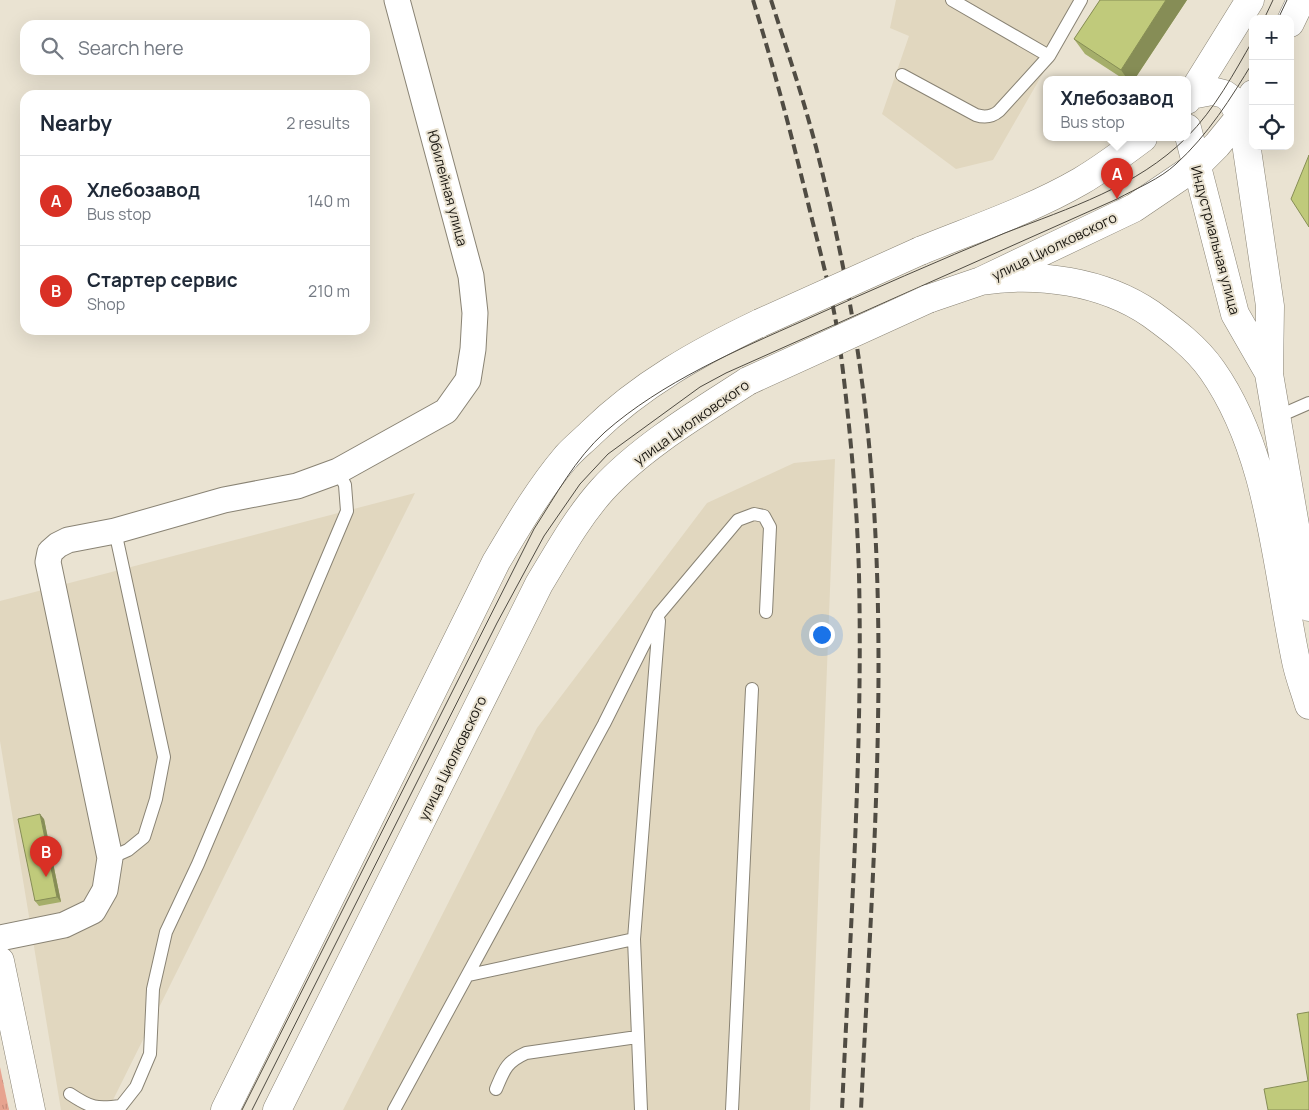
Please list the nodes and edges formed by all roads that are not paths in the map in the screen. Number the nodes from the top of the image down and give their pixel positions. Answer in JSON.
{"nodes":[{"id":1,"x":397,"y":0,"type":"edge"},
{"id":2,"x":952,"y":0,"type":"edge"},
{"id":3,"x":1081,"y":0,"type":"edge"},
{"id":4,"x":1301,"y":0,"type":"edge"},
{"id":5,"x":1246,"y":2,"type":"edge"},
{"id":6,"x":1294,"y":15,"type":"edge"},
{"id":7,"x":1309,"y":19,"type":"edge"},
{"id":8,"x":1294,"y":23,"type":"edge"},
{"id":9,"x":1049,"y":56,"type":"junction"},
{"id":10,"x":902,"y":75,"type":"dead end"},
{"id":11,"x":1191,"y":95,"type":"edge"},
{"id":12,"x":1191,"y":99,"type":"edge"},
{"id":13,"x":1249,"y":101,"type":"edge"},
{"id":14,"x":1239,"y":118,"type":"junction"},
{"id":15,"x":1140,"y":141,"type":"edge"},
{"id":16,"x":1190,"y":141,"type":"edge"},
{"id":17,"x":1196,"y":166,"type":"junction"},
{"id":18,"x":981,"y":281,"type":"junction"},
{"id":19,"x":1269,"y":374,"type":"junction"},
{"id":20,"x":1309,"y":403,"type":"edge"},
{"id":21,"x":1276,"y":417,"type":"junction"},
{"id":22,"x":338,"y":471,"type":"junction"},
{"id":23,"x":115,"y":531,"type":"junction"},
{"id":24,"x":1309,"y":607,"type":"edge"},
{"id":25,"x":766,"y":612,"type":"dead end"},
{"id":26,"x":659,"y":614,"type":"junction"},
{"id":27,"x":752,"y":690,"type":"dead end"},
{"id":28,"x":1309,"y":705,"type":"edge"},
{"id":29,"x":110,"y":858,"type":"junction"},
{"id":30,"x":0,"y":938,"type":"edge"},
{"id":31,"x":634,"y":939,"type":"junction"},
{"id":32,"x":0,"y":961,"type":"edge"},
{"id":33,"x":469,"y":975,"type":"junction"},
{"id":34,"x":637,"y":1037,"type":"junction"},
{"id":35,"x":496,"y":1089,"type":"dead end"},
{"id":36,"x":70,"y":1094,"type":"dead end"},
{"id":37,"x":31,"y":1110,"type":"edge"},
{"id":38,"x":225,"y":1110,"type":"edge"},
{"id":39,"x":277,"y":1110,"type":"edge"},
{"id":40,"x":394,"y":1110,"type":"edge"},
{"id":41,"x":641,"y":1110,"type":"edge"},
{"id":42,"x":732,"y":1110,"type":"edge"}],
"edges":[{"from":1,"to":22,"type":"street","name":"Юбилейная улица"},
{"from":2,"to":9,"type":"lane"},
{"from":3,"to":9,"type":"lane"},
{"from":4,"to":6,"type":"main road"},
{"from":5,"to":11,"type":"main road"},
{"from":7,"to":8,"type":"lane"},
{"from":9,"to":10,"type":"lane"},
{"from":12,"to":14,"type":"main road","name":"Индустриальная улица"},
{"from":13,"to":14,"type":"main road"},
{"from":14,"to":17,"type":"main road","name":"улица Циолковского"},
{"from":14,"to":19,"type":"main road","name":"Индустриальная улица"},
{"from":15,"to":38,"type":"main road","bridge":true},
{"from":16,"to":17,"type":"main road","name":"Индустриальная улица"},
{"from":17,"to":18,"type":"main road","name":"улица Циолковского"},
{"from":17,"to":19,"type":"main road","name":"Индустриальная улица"},
{"from":18,"to":28,"type":"main road"},
{"from":18,"to":39,"type":"main road","name":"улица Циолковского","bridge":true},
{"from":19,"to":21,"type":"main road","name":"Индустриальная улица"},
{"from":20,"to":21,"type":"lane"},
{"from":21,"to":24,"type":"main road","name":"Индустриальная улица"},
{"from":22,"to":23,"type":"street"},
{"from":22,"to":36,"type":"lane"},
{"from":23,"to":29,"type":"lane"},
{"from":23,"to":29,"type":"street"},
{"from":25,"to":26,"type":"lane"},
{"from":26,"to":31,"type":"lane"},
{"from":26,"to":33,"type":"lane"},
{"from":27,"to":42,"type":"lane"},
{"from":29,"to":30,"type":"street"},
{"from":31,"to":33,"type":"lane"},
{"from":31,"to":34,"type":"lane"},
{"from":32,"to":37,"type":"main road"},
{"from":33,"to":40,"type":"lane"},
{"from":34,"to":35,"type":"lane"},
{"from":34,"to":41,"type":"lane"}]}
